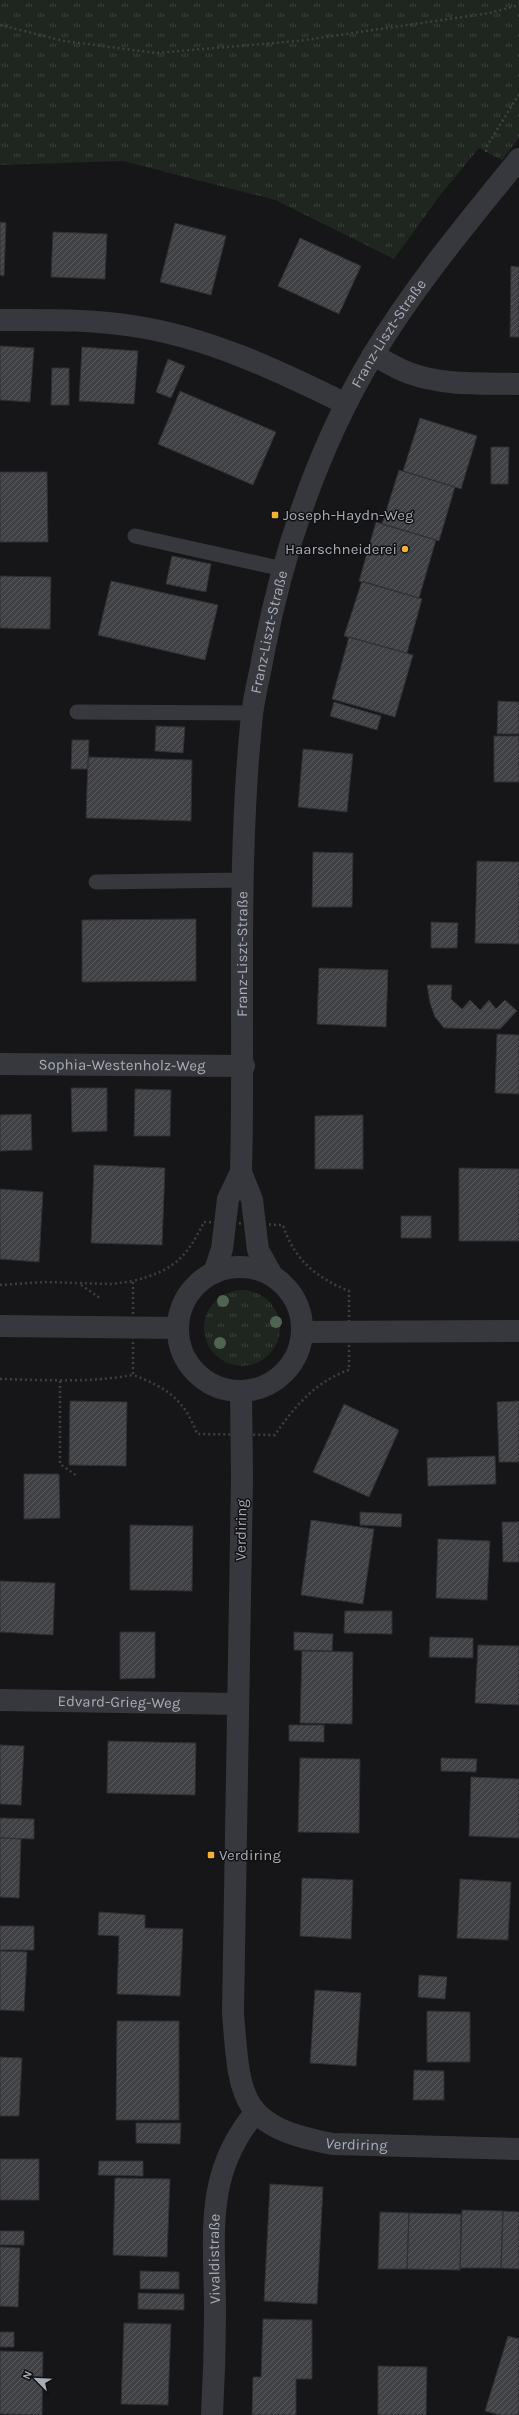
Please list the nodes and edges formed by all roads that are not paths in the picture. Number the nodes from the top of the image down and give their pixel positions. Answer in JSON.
{"nodes":[{"id":1,"x":519,"y":159,"type":"edge"},
{"id":2,"x":0,"y":320,"type":"edge"},
{"id":3,"x":373,"y":355,"type":"junction"},
{"id":4,"x":519,"y":384,"type":"edge"},
{"id":5,"x":346,"y":404,"type":"junction"},
{"id":6,"x":135,"y":536,"type":"dead end"},
{"id":7,"x":283,"y":569,"type":"junction"},
{"id":8,"x":76,"y":712,"type":"dead end"},
{"id":9,"x":253,"y":713,"type":"junction"},
{"id":10,"x":244,"y":880,"type":"junction"},
{"id":11,"x":96,"y":882,"type":"dead end"},
{"id":12,"x":0,"y":1064,"type":"edge"},
{"id":13,"x":244,"y":1066,"type":"junction"},
{"id":14,"x":241,"y":1172,"type":"junction"},
{"id":15,"x":214,"y":1273,"type":"junction"},
{"id":16,"x":272,"y":1275,"type":"junction"},
{"id":17,"x":0,"y":1326,"type":"edge"},
{"id":18,"x":178,"y":1328,"type":"junction"},
{"id":19,"x":519,"y":1331,"type":"edge"},
{"id":20,"x":303,"y":1332,"type":"junction"},
{"id":21,"x":241,"y":1392,"type":"junction"},
{"id":22,"x":0,"y":1700,"type":"edge"},
{"id":23,"x":238,"y":1704,"type":"junction"},
{"id":24,"x":255,"y":2113,"type":"junction"},
{"id":25,"x":519,"y":2149,"type":"edge"},
{"id":26,"x":212,"y":2415,"type":"edge"}],
"edges":[{"from":1,"to":3,"type":"street","name":"Franz-Liszt-Straße"},
{"from":2,"to":5,"type":"street"},
{"from":3,"to":4,"type":"street"},
{"from":3,"to":5,"type":"street","name":"Franz-Liszt-Straße"},
{"from":5,"to":7,"type":"street","name":"Franz-Liszt-Straße"},
{"from":6,"to":7,"type":"lane"},
{"from":7,"to":9,"type":"street","name":"Franz-Liszt-Straße"},
{"from":8,"to":9,"type":"lane"},
{"from":9,"to":10,"type":"street","name":"Franz-Liszt-Straße"},
{"from":10,"to":11,"type":"lane"},
{"from":10,"to":13,"type":"street","name":"Franz-Liszt-Straße"},
{"from":12,"to":13,"type":"street","name":"Sophia-Westenholz-Weg"},
{"from":13,"to":14,"type":"street","name":"Franz-Liszt-Straße"},
{"from":14,"to":15,"type":"street","name":"Franz-Liszt-Straße"},
{"from":14,"to":16,"type":"street","name":"Franz-Liszt-Straße"},
{"from":15,"to":16,"type":"street"},
{"from":15,"to":18,"type":"street"},
{"from":16,"to":20,"type":"street"},
{"from":17,"to":18,"type":"street"},
{"from":18,"to":21,"type":"street"},
{"from":19,"to":20,"type":"street"},
{"from":20,"to":21,"type":"street"},
{"from":21,"to":23,"type":"street","name":"Verdiring"},
{"from":22,"to":23,"type":"street","name":"Edvard-Grieg-Weg"},
{"from":23,"to":24,"type":"street","name":"Verdiring"},
{"from":24,"to":25,"type":"street","name":"Verdiring"},
{"from":24,"to":26,"type":"street","name":"Vivaldistraße"}]}
